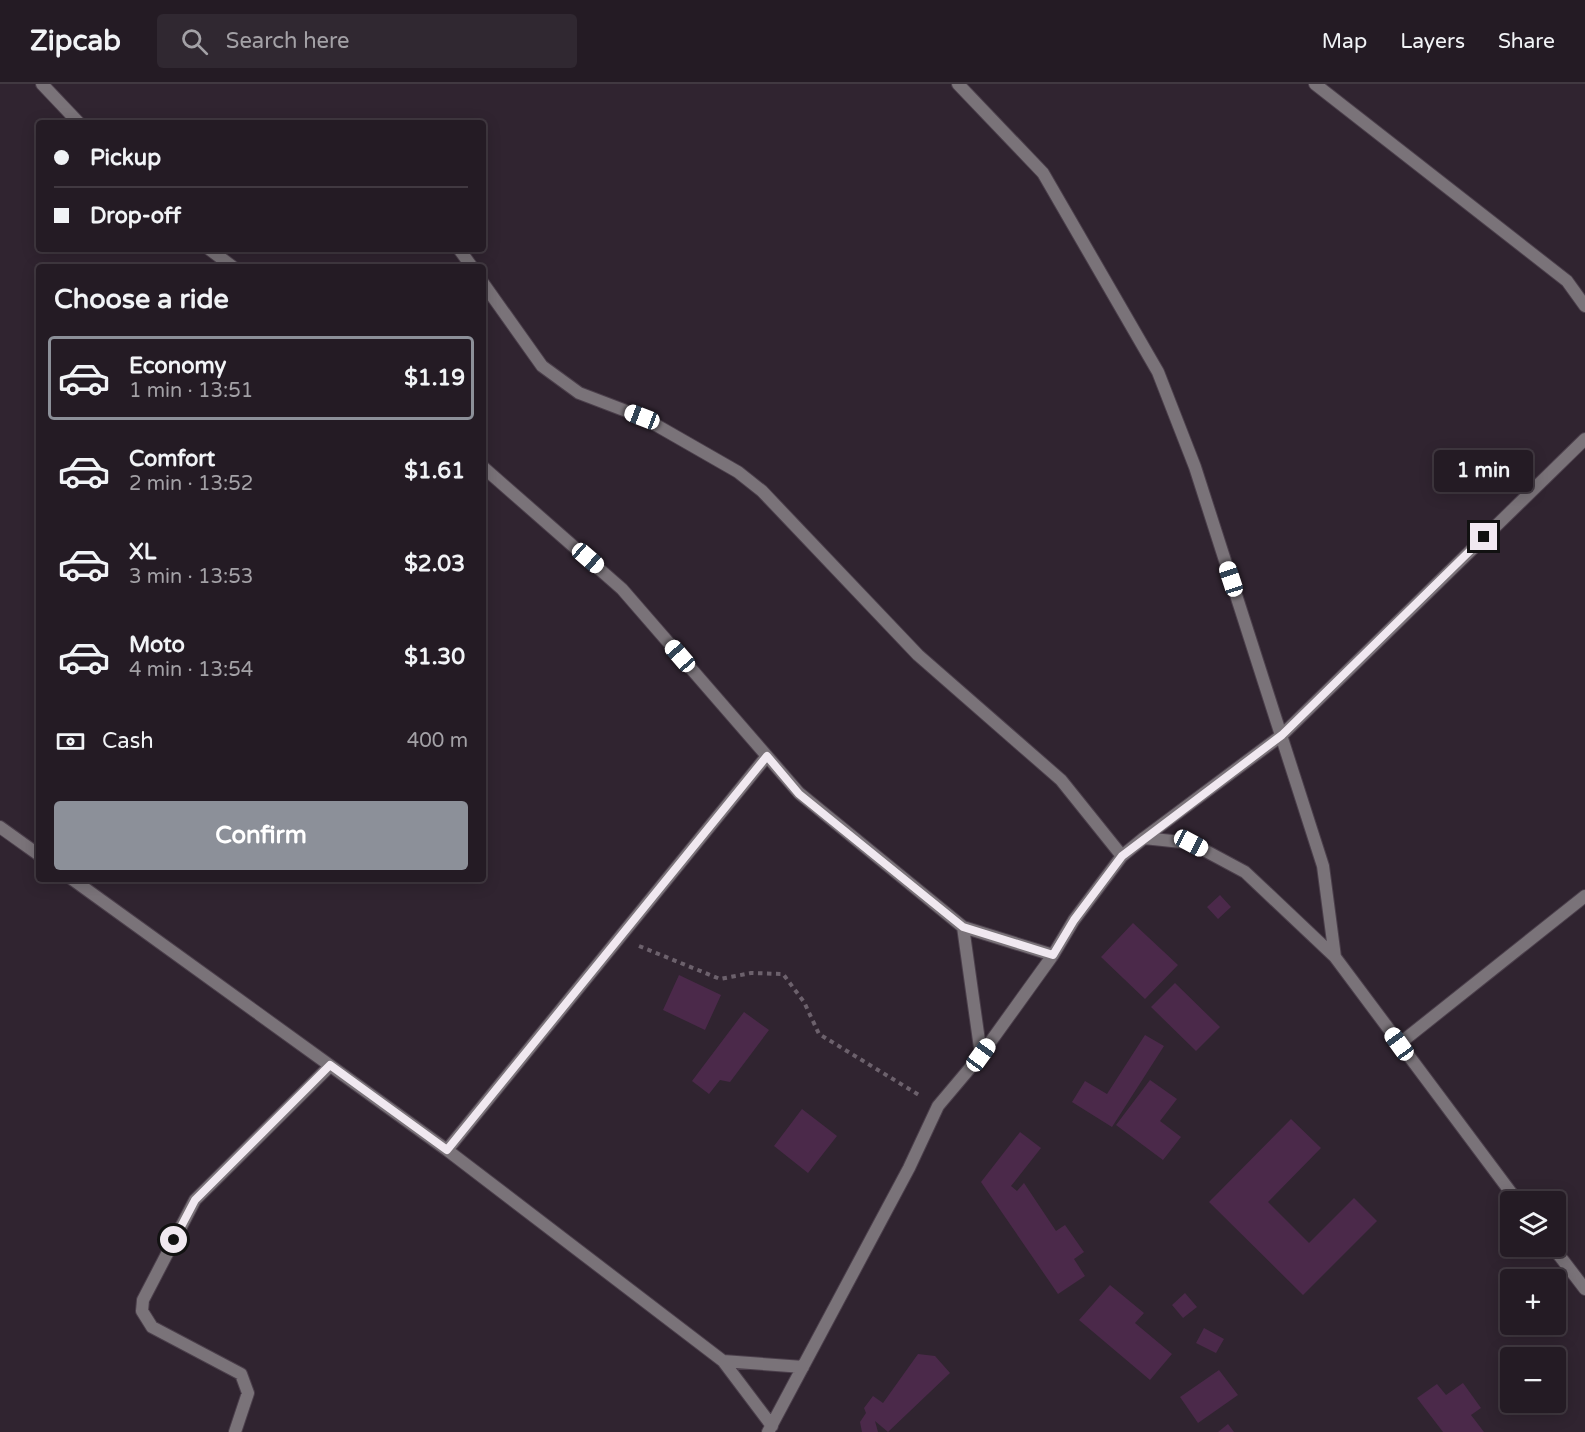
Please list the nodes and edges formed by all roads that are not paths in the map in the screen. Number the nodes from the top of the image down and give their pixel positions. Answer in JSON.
{"nodes":[{"id":1,"x":42,"y":84,"type":"edge"},
{"id":2,"x":958,"y":84,"type":"edge"},
{"id":3,"x":1315,"y":84,"type":"edge"},
{"id":4,"x":76,"y":120,"type":"edge"},
{"id":5,"x":213,"y":252,"type":"edge"},
{"id":6,"x":229,"y":264,"type":"edge"},
{"id":7,"x":486,"y":287,"type":"edge"},
{"id":8,"x":1585,"y":306,"type":"edge"},
{"id":9,"x":1585,"y":438,"type":"edge"},
{"id":10,"x":486,"y":470,"type":"edge"},
{"id":11,"x":1282,"y":735,"type":"junction"},
{"id":12,"x":767,"y":756,"type":"junction"},
{"id":13,"x":0,"y":827,"type":"edge"},
{"id":14,"x":1144,"y":838,"type":"junction"},
{"id":15,"x":36,"y":853,"type":"edge"},
{"id":16,"x":1122,"y":856,"type":"junction"},
{"id":17,"x":76,"y":882,"type":"edge"},
{"id":18,"x":1585,"y":896,"type":"edge"},
{"id":19,"x":963,"y":927,"type":"junction"},
{"id":20,"x":1053,"y":955,"type":"junction"},
{"id":21,"x":1335,"y":957,"type":"junction"},
{"id":22,"x":1399,"y":1044,"type":"junction"},
{"id":23,"x":981,"y":1055,"type":"junction"},
{"id":24,"x":330,"y":1065,"type":"junction"},
{"id":25,"x":447,"y":1150,"type":"junction"},
{"id":26,"x":1510,"y":1191,"type":"edge"},
{"id":27,"x":1560,"y":1257,"type":"edge"},
{"id":28,"x":1585,"y":1289,"type":"edge"},
{"id":29,"x":723,"y":1361,"type":"junction"},
{"id":30,"x":803,"y":1367,"type":"junction"},
{"id":31,"x":770,"y":1429,"type":"edge"},
{"id":32,"x":235,"y":1432,"type":"edge"}],
"edges":[{"from":1,"to":4,"type":"street"},
{"from":2,"to":11,"type":"street"},
{"from":3,"to":8,"type":"street"},
{"from":5,"to":6,"type":"street"},
{"from":7,"to":16,"type":"street"},
{"from":9,"to":11,"type":"street"},
{"from":10,"to":12,"type":"street"},
{"from":11,"to":14,"type":"street"},
{"from":11,"to":21,"type":"street"},
{"from":12,"to":19,"type":"street"},
{"from":12,"to":25,"type":"street"},
{"from":13,"to":15,"type":"street"},
{"from":14,"to":16,"type":"street"},
{"from":14,"to":21,"type":"street"},
{"from":16,"to":20,"type":"street"},
{"from":17,"to":24,"type":"street"},
{"from":18,"to":22,"type":"street"},
{"from":19,"to":20,"type":"street"},
{"from":19,"to":23,"type":"street"},
{"from":20,"to":23,"type":"street"},
{"from":21,"to":22,"type":"street"},
{"from":22,"to":26,"type":"street"},
{"from":23,"to":30,"type":"street"},
{"from":24,"to":25,"type":"street"},
{"from":24,"to":32,"type":"street"},
{"from":25,"to":29,"type":"street"},
{"from":27,"to":28,"type":"street"},
{"from":29,"to":30,"type":"street"},
{"from":29,"to":31,"type":"street"},
{"from":30,"to":31,"type":"street"}]}
